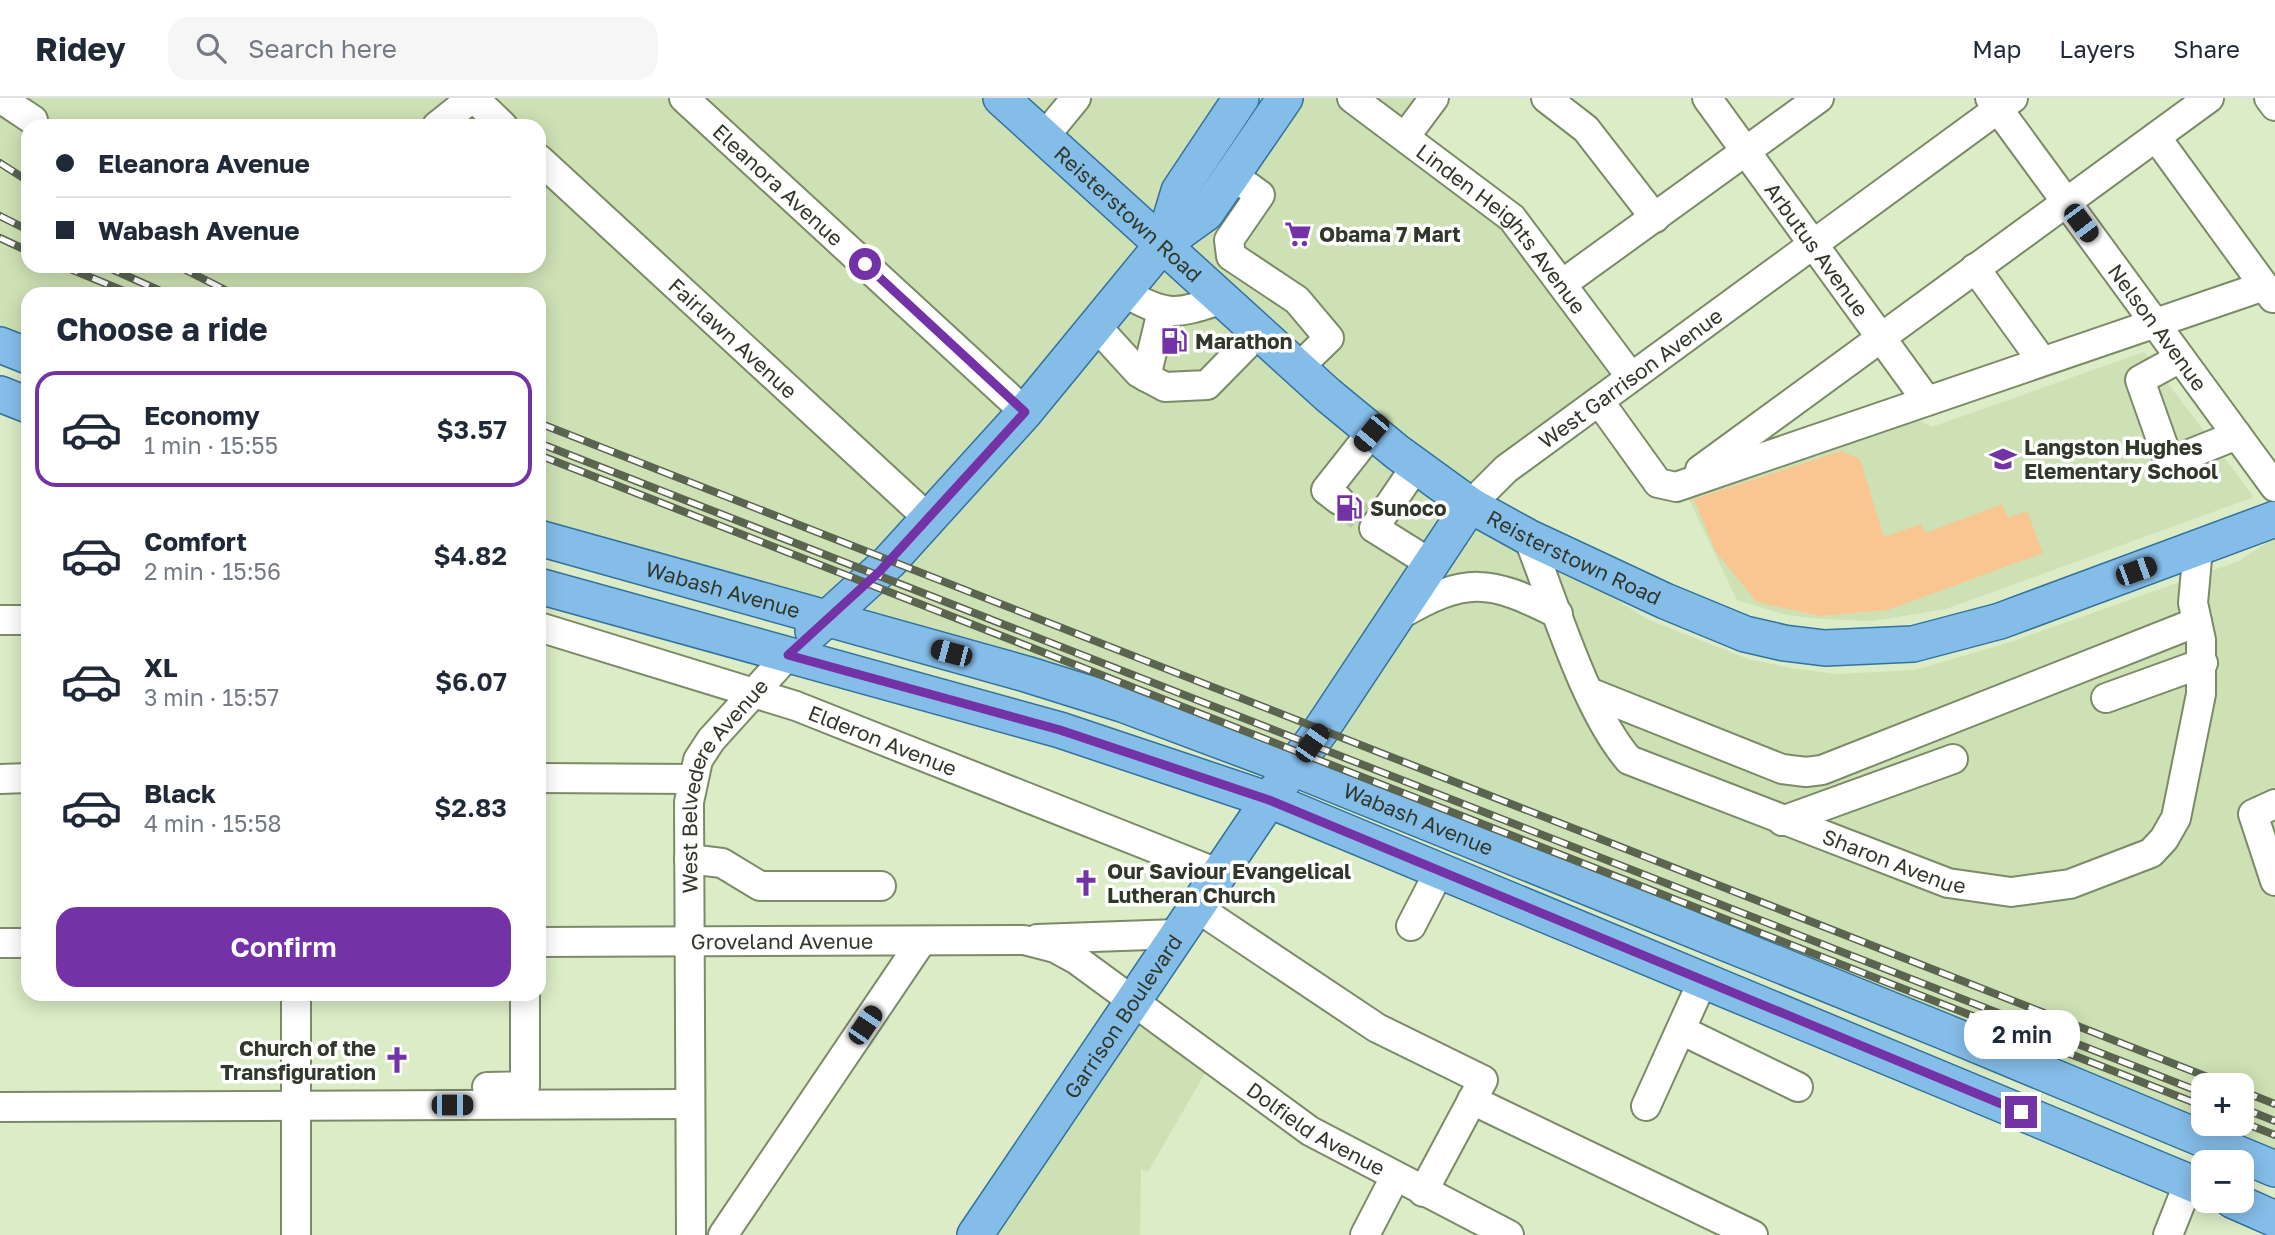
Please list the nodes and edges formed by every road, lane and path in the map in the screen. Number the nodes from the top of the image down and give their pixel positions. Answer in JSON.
{"nodes":[{"id":1,"x":1,"y":98,"type":"edge"},
{"id":2,"x":473,"y":98,"type":"edge"},
{"id":3,"x":684,"y":98,"type":"edge"},
{"id":4,"x":1002,"y":98,"type":"edge"},
{"id":5,"x":1076,"y":98,"type":"edge"},
{"id":6,"x":1241,"y":98,"type":"edge"},
{"id":7,"x":1285,"y":98,"type":"edge"},
{"id":8,"x":1352,"y":98,"type":"edge"},
{"id":9,"x":1434,"y":98,"type":"edge"},
{"id":10,"x":1546,"y":98,"type":"edge"},
{"id":11,"x":1707,"y":98,"type":"edge"},
{"id":12,"x":1819,"y":98,"type":"edge"},
{"id":13,"x":2209,"y":98,"type":"edge"},
{"id":14,"x":2269,"y":98,"type":"edge"},
{"id":15,"x":2000,"y":102,"type":"edge"},
{"id":16,"x":2275,"y":106,"type":"edge"},
{"id":17,"x":32,"y":119,"type":"edge"},
{"id":18,"x":446,"y":119,"type":"edge"},
{"id":19,"x":496,"y":119,"type":"edge"},
{"id":20,"x":1044,"y":137,"type":"junction"},
{"id":21,"x":1405,"y":137,"type":"junction"},
{"id":22,"x":2156,"y":137,"type":"junction"},
{"id":23,"x":1746,"y":152,"type":"junction"},
{"id":24,"x":546,"y":165,"type":"edge"},
{"id":25,"x":1231,"y":174,"type":"junction"},
{"id":26,"x":2066,"y":203,"type":"junction"},
{"id":27,"x":1655,"y":218,"type":"junction"},
{"id":28,"x":1813,"y":243,"type":"junction"},
{"id":29,"x":1163,"y":244,"type":"junction"},
{"id":30,"x":1231,"y":256,"type":"junction"},
{"id":31,"x":1975,"y":268,"type":"junction"},
{"id":32,"x":1562,"y":284,"type":"junction"},
{"id":33,"x":1123,"y":292,"type":"junction"},
{"id":34,"x":1216,"y":293,"type":"junction"},
{"id":35,"x":2269,"y":293,"type":"edge"},
{"id":36,"x":1162,"y":311,"type":"junction"},
{"id":37,"x":2154,"y":323,"type":"junction"},
{"id":38,"x":1096,"y":326,"type":"junction"},
{"id":39,"x":1259,"y":332,"type":"junction"},
{"id":40,"x":1881,"y":337,"type":"junction"},
{"id":41,"x":0,"y":345,"type":"edge"},
{"id":42,"x":21,"y":353,"type":"edge"},
{"id":43,"x":2180,"y":358,"type":"junction"},
{"id":44,"x":2042,"y":361,"type":"junction"},
{"id":45,"x":1298,"y":368,"type":"junction"},
{"id":46,"x":1146,"y":377,"type":"junction"},
{"id":47,"x":1631,"y":377,"type":"junction"},
{"id":48,"x":0,"y":394,"type":"edge"},
{"id":49,"x":1599,"y":401,"type":"junction"},
{"id":50,"x":1927,"y":401,"type":"junction"},
{"id":51,"x":21,"y":402,"type":"edge"},
{"id":52,"x":1025,"y":412,"type":"junction"},
{"id":53,"x":1371,"y":433,"type":"junction"},
{"id":54,"x":2237,"y":435,"type":"junction"},
{"id":55,"x":1416,"y":466,"type":"junction"},
{"id":56,"x":2275,"y":486,"type":"edge"},
{"id":57,"x":1676,"y":487,"type":"junction"},
{"id":58,"x":1470,"y":505,"type":"junction"},
{"id":59,"x":1357,"y":515,"type":"junction"},
{"id":60,"x":928,"y":519,"type":"junction"},
{"id":61,"x":2275,"y":519,"type":"edge"},
{"id":62,"x":1528,"y":537,"type":"junction"},
{"id":63,"x":546,"y":540,"type":"edge"},
{"id":64,"x":2198,"y":548,"type":"junction"},
{"id":65,"x":2158,"y":562,"type":"junction"},
{"id":66,"x":1430,"y":563,"type":"junction"},
{"id":67,"x":546,"y":588,"type":"edge"},
{"id":68,"x":2195,"y":612,"type":"junction"},
{"id":69,"x":1558,"y":614,"type":"junction"},
{"id":70,"x":826,"y":619,"type":"junction"},
{"id":71,"x":0,"y":620,"type":"edge"},
{"id":72,"x":21,"y":620,"type":"edge"},
{"id":73,"x":1393,"y":620,"type":"junction"},
{"id":74,"x":546,"y":629,"type":"edge"},
{"id":75,"x":788,"y":655,"type":"junction"},
{"id":76,"x":2203,"y":663,"type":"junction"},
{"id":77,"x":753,"y":692,"type":"junction"},
{"id":78,"x":1589,"y":692,"type":"junction"},
{"id":79,"x":2106,"y":698,"type":"dead end"},
{"id":80,"x":1321,"y":730,"type":"joint"},
{"id":81,"x":1953,"y":760,"type":"dead end"},
{"id":82,"x":1293,"y":768,"type":"junction"},
{"id":83,"x":21,"y":778,"type":"edge"},
{"id":84,"x":546,"y":778,"type":"edge"},
{"id":85,"x":0,"y":779,"type":"edge"},
{"id":86,"x":693,"y":779,"type":"junction"},
{"id":87,"x":1269,"y":800,"type":"junction"},
{"id":88,"x":2275,"y":804,"type":"edge"},
{"id":89,"x":1782,"y":821,"type":"junction"},
{"id":90,"x":689,"y":859,"type":"junction"},
{"id":91,"x":1440,"y":870,"type":"junction"},
{"id":92,"x":1220,"y":874,"type":"junction"},
{"id":93,"x":2275,"y":881,"type":"edge"},
{"id":94,"x":881,"y":886,"type":"dead end"},
{"id":95,"x":1187,"y":921,"type":"junction"},
{"id":96,"x":1411,"y":926,"type":"dead end"},
{"id":97,"x":1024,"y":940,"type":"junction"},
{"id":98,"x":546,"y":942,"type":"edge"},
{"id":99,"x":689,"y":942,"type":"junction"},
{"id":100,"x":921,"y":942,"type":"junction"},
{"id":101,"x":0,"y":943,"type":"edge"},
{"id":102,"x":21,"y":943,"type":"edge"},
{"id":103,"x":1703,"y":980,"type":"junction"},
{"id":104,"x":296,"y":1001,"type":"edge"},
{"id":105,"x":525,"y":1001,"type":"edge"},
{"id":106,"x":1133,"y":1001,"type":"junction"},
{"id":107,"x":1681,"y":1030,"type":"junction"},
{"id":108,"x":1943,"y":1031,"type":"junction"},
{"id":109,"x":1925,"y":1072,"type":"junction"},
{"id":110,"x":1798,"y":1087,"type":"dead end"},
{"id":111,"x":296,"y":1097,"type":"junction"},
{"id":112,"x":1472,"y":1100,"type":"junction"},
{"id":113,"x":690,"y":1104,"type":"junction"},
{"id":114,"x":1646,"y":1106,"type":"dead end"},
{"id":115,"x":0,"y":1107,"type":"edge"},
{"id":116,"x":781,"y":1107,"type":"dead end"},
{"id":117,"x":809,"y":1108,"type":"junction"},
{"id":118,"x":2275,"y":1169,"type":"edge"},
{"id":119,"x":1395,"y":1177,"type":"junction"},
{"id":120,"x":2191,"y":1183,"type":"edge"},
{"id":121,"x":1423,"y":1192,"type":"junction"},
{"id":122,"x":2191,"y":1194,"type":"edge"},
{"id":123,"x":2254,"y":1210,"type":"edge"},
{"id":124,"x":2275,"y":1219,"type":"edge"},
{"id":125,"x":296,"y":1235,"type":"edge"},
{"id":126,"x":691,"y":1235,"type":"edge"},
{"id":127,"x":723,"y":1235,"type":"edge"},
{"id":128,"x":975,"y":1235,"type":"edge"},
{"id":129,"x":1365,"y":1235,"type":"edge"},
{"id":130,"x":1509,"y":1235,"type":"edge"},
{"id":131,"x":1753,"y":1235,"type":"edge"},
{"id":132,"x":2168,"y":1235,"type":"edge"}],
"edges":[{"from":1,"to":17,"type":"street"},
{"from":2,"to":18,"type":"street"},
{"from":2,"to":19,"type":"street"},
{"from":3,"to":52,"type":"street","name":"Eleanora Avenue"},
{"from":4,"to":20,"type":"main road","name":"Reisterstown Road"},
{"from":5,"to":20,"type":"street"},
{"from":6,"to":29,"type":"main road","name":"West Belvedere Avenue"},
{"from":7,"to":25,"type":"main road","name":"West Belvedere Avenue"},
{"from":8,"to":21,"type":"street","name":"Linden Heights Avenue"},
{"from":9,"to":21,"type":"street"},
{"from":10,"to":27,"type":"street"},
{"from":11,"to":23,"type":"street","name":"Arbutus Avenue"},
{"from":12,"to":23,"type":"street"},
{"from":13,"to":22,"type":"street"},
{"from":14,"to":16,"type":"street"},
{"from":15,"to":26,"type":"street","name":"Nelson Avenue"},
{"from":15,"to":28,"type":"street","name":"West Garrison Avenue"},
{"from":20,"to":29,"type":"main road","name":"Reisterstown Road"},
{"from":21,"to":32,"type":"street","name":"Linden Heights Avenue"},
{"from":22,"to":26,"type":"street"},
{"from":22,"to":35,"type":"street"},
{"from":23,"to":27,"type":"street"},
{"from":23,"to":28,"type":"street","name":"Arbutus Avenue"},
{"from":24,"to":60,"type":"street","name":"Fairlawn Avenue"},
{"from":25,"to":29,"type":"main road","name":"West Belvedere Avenue"},
{"from":25,"to":30,"type":"street"},
{"from":26,"to":31,"type":"street"},
{"from":26,"to":37,"type":"street","name":"Nelson Avenue"},
{"from":27,"to":32,"type":"street"},
{"from":28,"to":40,"type":"street","name":"Arbutus Avenue"},
{"from":28,"to":47,"type":"street","name":"West Garrison Avenue"},
{"from":29,"to":33,"type":"main road","name":"West Belvedere Avenue"},
{"from":29,"to":34,"type":"main road","name":"Reisterstown Road"},
{"from":30,"to":34,"type":"street"},
{"from":30,"to":45,"type":"street"},
{"from":31,"to":40,"type":"street"},
{"from":31,"to":44,"type":"street"},
{"from":32,"to":47,"type":"street","name":"Linden Heights Avenue"},
{"from":33,"to":36,"type":"street"},
{"from":33,"to":38,"type":"main road","name":"West Belvedere Avenue"},
{"from":34,"to":36,"type":"street"},
{"from":34,"to":39,"type":"main road","name":"Reisterstown Road"},
{"from":35,"to":37,"type":"street"},
{"from":36,"to":46,"type":"street"},
{"from":37,"to":43,"type":"street","name":"Nelson Avenue"},
{"from":37,"to":44,"type":"street"},
{"from":38,"to":46,"type":"street"},
{"from":38,"to":52,"type":"main road","name":"West Belvedere Avenue"},
{"from":39,"to":45,"type":"main road","name":"Reisterstown Road"},
{"from":39,"to":46,"type":"street"},
{"from":40,"to":50,"type":"street","name":"Arbutus Avenue"},
{"from":40,"to":57,"type":"street"},
{"from":41,"to":42,"type":"main road"},
{"from":43,"to":54,"type":"street","name":"Nelson Avenue"},
{"from":43,"to":54,"type":"street"},
{"from":44,"to":50,"type":"street"},
{"from":45,"to":53,"type":"main road","name":"Reisterstown Road"},
{"from":47,"to":49,"type":"street","name":"West Garrison Avenue"},
{"from":48,"to":51,"type":"main road"},
{"from":49,"to":57,"type":"street"},
{"from":49,"to":58,"type":"street","name":"West Garrison Avenue"},
{"from":50,"to":57,"type":"street"},
{"from":52,"to":60,"type":"main road","name":"West Belvedere Avenue"},
{"from":53,"to":55,"type":"main road","name":"Reisterstown Road"},
{"from":53,"to":59,"type":"street"},
{"from":54,"to":56,"type":"street","name":"Nelson Avenue"},
{"from":55,"to":58,"type":"main road","name":"Reisterstown Road"},
{"from":55,"to":59,"type":"street"},
{"from":58,"to":62,"type":"main road","name":"Reisterstown Road"},
{"from":58,"to":66,"type":"main road","name":"West Garrison Avenue"},
{"from":59,"to":66,"type":"street"},
{"from":60,"to":70,"type":"main road","name":"West Belvedere Avenue"},
{"from":61,"to":64,"type":"main road","name":"Reisterstown Road"},
{"from":62,"to":65,"type":"main road","name":"Reisterstown Road"},
{"from":62,"to":69,"type":"street","name":"Sharon Avenue"},
{"from":63,"to":70,"type":"main road","name":"Wabash Avenue"},
{"from":64,"to":65,"type":"main road","name":"Reisterstown Road"},
{"from":64,"to":68,"type":"street","name":"Sharon Avenue"},
{"from":65,"to":68,"type":"street"},
{"from":66,"to":73,"type":"main road","name":"West Garrison Avenue"},
{"from":67,"to":75,"type":"main road","name":"Wabash Avenue"},
{"from":68,"to":76,"type":"street","name":"Sharon Avenue"},
{"from":68,"to":78,"type":"street"},
{"from":69,"to":73,"type":"street"},
{"from":69,"to":78,"type":"street","name":"Sharon Avenue"},
{"from":70,"to":75,"type":"main road","name":"West Belvedere Avenue"},
{"from":70,"to":82,"type":"main road","name":"Wabash Avenue"},
{"from":71,"to":72,"type":"street"},
{"from":73,"to":80,"type":"main road","name":"West Garrison Avenue"},
{"from":74,"to":77,"type":"street","name":"Elderon Avenue"},
{"from":75,"to":77,"type":"street","name":"West Belvedere Avenue"},
{"from":75,"to":87,"type":"main road","name":"Wabash Avenue"},
{"from":76,"to":79,"type":"street"},
{"from":76,"to":89,"type":"street","name":"Sharon Avenue"},
{"from":77,"to":86,"type":"street","name":"West Belvedere Avenue"},
{"from":77,"to":92,"type":"street","name":"Elderon Avenue"},
{"from":78,"to":89,"type":"street","name":"Sharon Avenue"},
{"from":80,"to":82,"type":"main road","name":"Garrison Boulevard"},
{"from":81,"to":89,"type":"street"},
{"from":82,"to":87,"type":"main road","name":"Garrison Boulevard"},
{"from":82,"to":108,"type":"main road","name":"Wabash Avenue"},
{"from":83,"to":85,"type":"street"},
{"from":84,"to":86,"type":"street"},
{"from":86,"to":90,"type":"street","name":"West Belvedere Avenue"},
{"from":87,"to":91,"type":"main road","name":"Wabash Avenue"},
{"from":87,"to":92,"type":"main road","name":"Garrison Boulevard"},
{"from":88,"to":93,"type":"street"},
{"from":90,"to":94,"type":"street"},
{"from":90,"to":99,"type":"street","name":"West Belvedere Avenue"},
{"from":91,"to":96,"type":"street"},
{"from":91,"to":103,"type":"main road","name":"Wabash Avenue"},
{"from":92,"to":95,"type":"main road","name":"Garrison Boulevard"},
{"from":95,"to":97,"type":"street","name":"Groveland Avenue"},
{"from":95,"to":106,"type":"main road","name":"Garrison Boulevard"},
{"from":95,"to":112,"type":"street"},
{"from":97,"to":100,"type":"street","name":"Groveland Avenue"},
{"from":97,"to":106,"type":"street","name":"Groveland Avenue"},
{"from":98,"to":99,"type":"street","name":"Groveland Avenue"},
{"from":99,"to":100,"type":"street","name":"Groveland Avenue"},
{"from":99,"to":113,"type":"street","name":"West Belvedere Avenue"},
{"from":100,"to":117,"type":"street"},
{"from":101,"to":102,"type":"street"},
{"from":103,"to":107,"type":"street"},
{"from":103,"to":109,"type":"main road","name":"Wabash Avenue"},
{"from":104,"to":111,"type":"street"},
{"from":105,"to":111,"type":"street"},
{"from":106,"to":119,"type":"street","name":"Dolfield Avenue"},
{"from":106,"to":128,"type":"main road","name":"Garrison Boulevard"},
{"from":107,"to":110,"type":"street"},
{"from":107,"to":114,"type":"street"},
{"from":108,"to":109,"type":"main road"},
{"from":108,"to":118,"type":"main road","name":"Wabash Avenue"},
{"from":109,"to":120,"type":"main road","name":"Wabash Avenue"},
{"from":111,"to":113,"type":"street"},
{"from":111,"to":115,"type":"street"},
{"from":111,"to":125,"type":"street"},
{"from":112,"to":121,"type":"street"},
{"from":112,"to":131,"type":"street"},
{"from":113,"to":126,"type":"street","name":"West Belvedere Avenue"},
{"from":116,"to":117,"type":"street"},
{"from":117,"to":127,"type":"street"},
{"from":119,"to":121,"type":"street","name":"Dolfield Avenue"},
{"from":119,"to":129,"type":"street"},
{"from":121,"to":130,"type":"street","name":"Dolfield Avenue"},
{"from":122,"to":132,"type":"street"},
{"from":123,"to":124,"type":"main road"}]}
